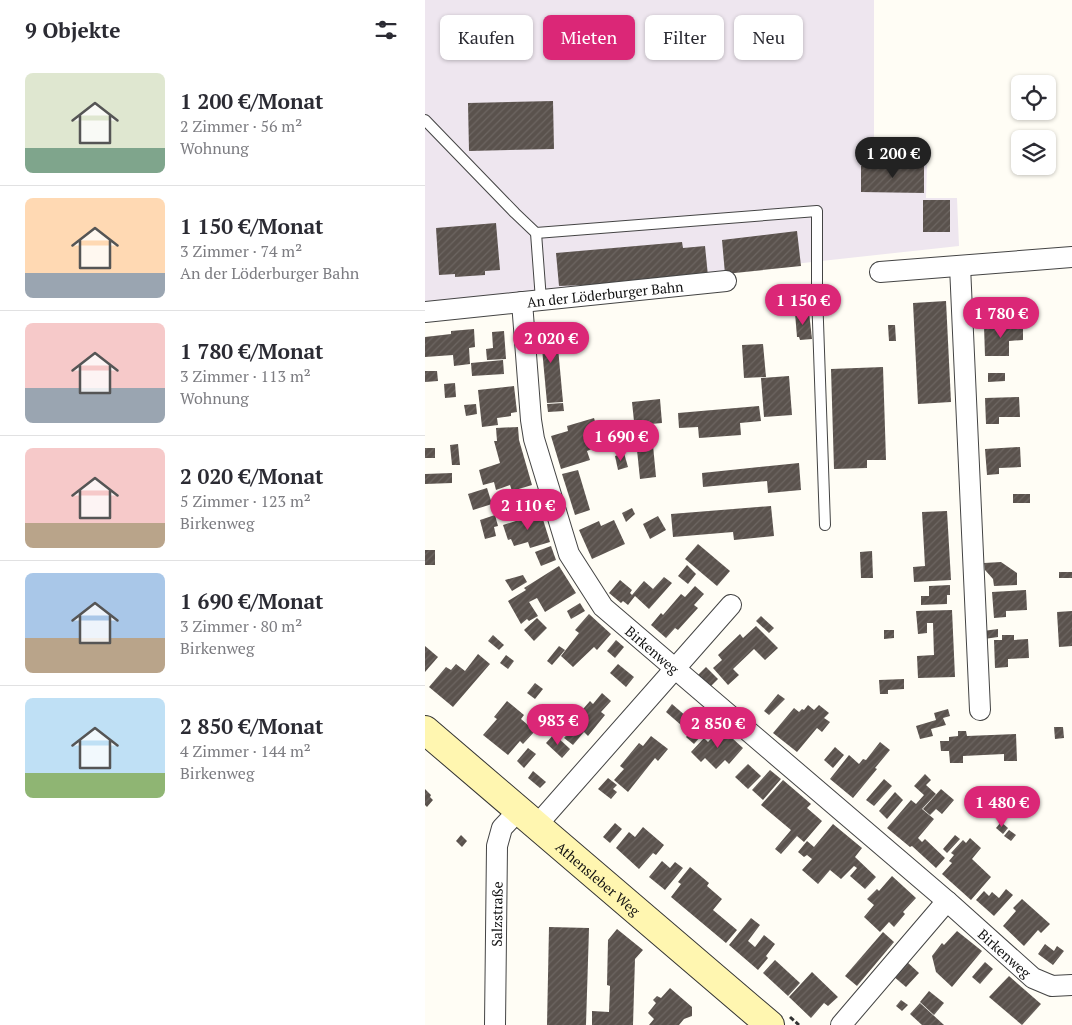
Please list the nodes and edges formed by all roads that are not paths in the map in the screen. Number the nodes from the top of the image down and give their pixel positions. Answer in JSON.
{"nodes":[{"id":1,"x":425,"y":120,"type":"edge"},
{"id":2,"x":536,"y":233,"type":"junction"},
{"id":3,"x":1072,"y":257,"type":"edge"},
{"id":4,"x":960,"y":266,"type":"junction"},
{"id":5,"x":880,"y":272,"type":"dead end"},
{"id":6,"x":726,"y":281,"type":"dead end"},
{"id":7,"x":532,"y":301,"type":"junction"},
{"id":8,"x":425,"y":312,"type":"edge"},
{"id":9,"x":825,"y":524,"type":"dead end"},
{"id":10,"x":731,"y":605,"type":"dead end"},
{"id":11,"x":675,"y":667,"type":"junction"},
{"id":12,"x":980,"y":710,"type":"dead end"},
{"id":13,"x":425,"y":730,"type":"edge"},
{"id":14,"x":528,"y":818,"type":"junction"},
{"id":15,"x":947,"y":901,"type":"junction"},
{"id":16,"x":1072,"y":985,"type":"edge"},
{"id":17,"x":495,"y":1025,"type":"edge"},
{"id":18,"x":770,"y":1025,"type":"edge"},
{"id":19,"x":841,"y":1025,"type":"edge"}],
"edges":[{"from":1,"to":2,"type":"lane"},
{"from":2,"to":7,"type":"lane"},
{"from":2,"to":9,"type":"lane"},
{"from":3,"to":4,"type":"street"},
{"from":4,"to":5,"type":"street"},
{"from":4,"to":12,"type":"street"},
{"from":6,"to":7,"type":"street","name":"An der Löderburger Bahn"},
{"from":7,"to":8,"type":"street","name":"An der Löderburger Bahn"},
{"from":7,"to":11,"type":"street","name":"Birkenweg"},
{"from":10,"to":11,"type":"street","name":"Salzstraße"},
{"from":11,"to":14,"type":"street","name":"Salzstraße"},
{"from":11,"to":15,"type":"street","name":"Birkenweg"},
{"from":13,"to":14,"type":"main road","name":"Athensleber Weg"},
{"from":14,"to":17,"type":"street","name":"Salzstraße"},
{"from":14,"to":18,"type":"main road","name":"Athensleber Weg"},
{"from":15,"to":16,"type":"street","name":"Birkenweg"},
{"from":15,"to":19,"type":"street"}]}
